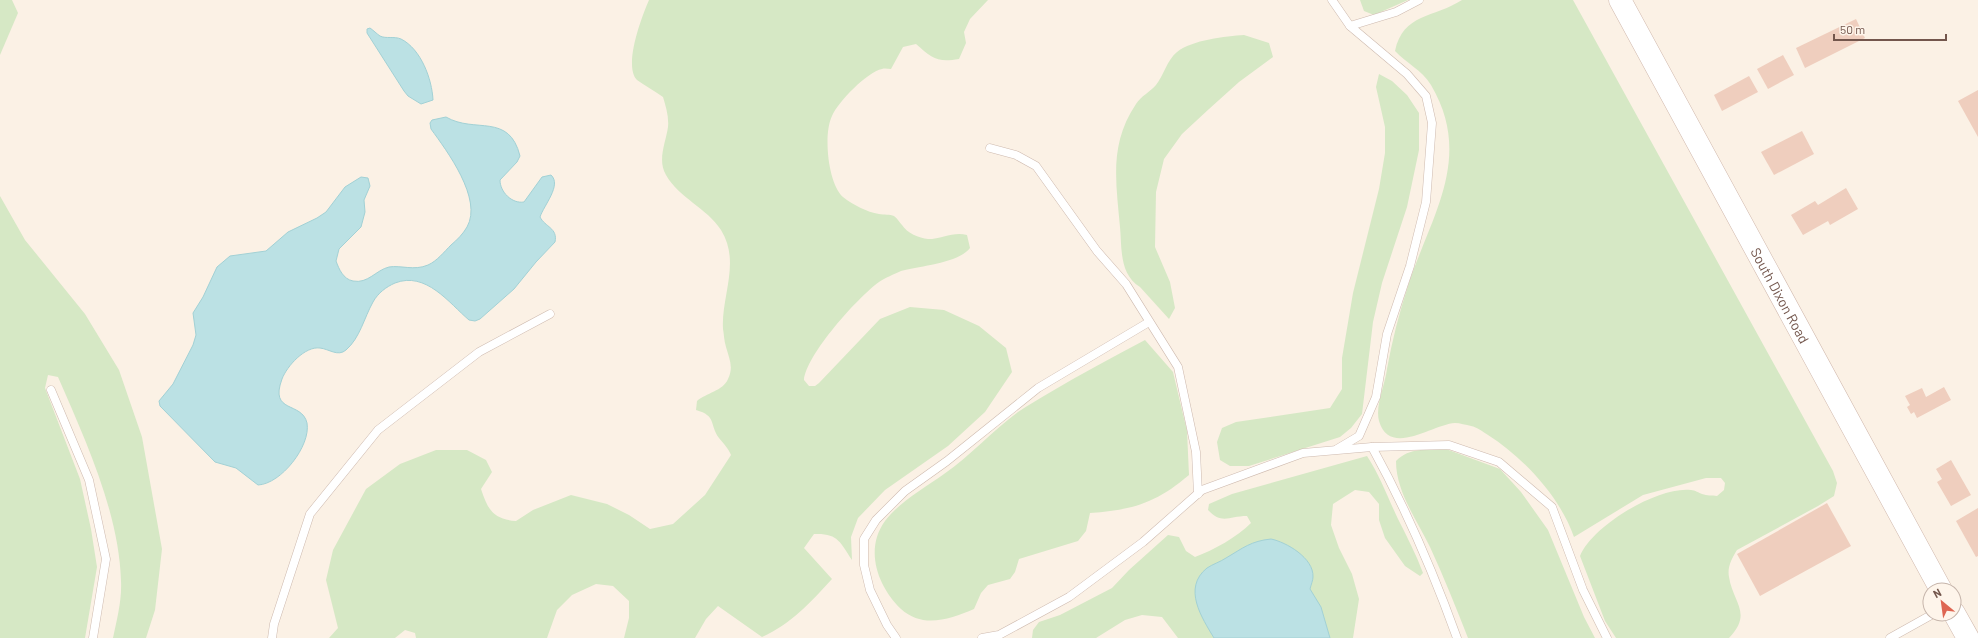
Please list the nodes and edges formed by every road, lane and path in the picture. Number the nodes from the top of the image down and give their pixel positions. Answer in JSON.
{"nodes":[{"id":1,"x":1332,"y":0,"type":"edge"},
{"id":2,"x":1419,"y":0,"type":"edge"},
{"id":3,"x":1620,"y":0,"type":"edge"},
{"id":4,"x":1350,"y":26,"type":"junction"},
{"id":5,"x":990,"y":148,"type":"dead end"},
{"id":6,"x":550,"y":314,"type":"dead end"},
{"id":7,"x":1149,"y":322,"type":"junction"},
{"id":8,"x":51,"y":390,"type":"dead end"},
{"id":9,"x":1372,"y":447,"type":"junction"},
{"id":10,"x":1335,"y":450,"type":"junction"},
{"id":11,"x":1198,"y":494,"type":"junction"},
{"id":12,"x":1937,"y":582,"type":"edge"},
{"id":13,"x":1922,"y":620,"type":"edge"},
{"id":14,"x":1959,"y":622,"type":"edge"},
{"id":15,"x":93,"y":638,"type":"edge"},
{"id":16,"x":272,"y":638,"type":"edge"},
{"id":17,"x":896,"y":638,"type":"edge"},
{"id":18,"x":982,"y":638,"type":"edge"},
{"id":19,"x":1457,"y":638,"type":"edge"},
{"id":20,"x":1607,"y":638,"type":"edge"},
{"id":21,"x":1890,"y":638,"type":"edge"},
{"id":22,"x":1968,"y":638,"type":"edge"}],
"edges":[{"from":1,"to":4,"type":"lane"},
{"from":2,"to":4,"type":"lane"},
{"from":3,"to":12,"type":"main road","name":"South Dixon Road"},
{"from":4,"to":10,"type":"lane"},
{"from":5,"to":7,"type":"lane"},
{"from":6,"to":16,"type":"lane"},
{"from":7,"to":11,"type":"lane"},
{"from":7,"to":17,"type":"lane"},
{"from":8,"to":15,"type":"lane"},
{"from":9,"to":10,"type":"lane"},
{"from":9,"to":19,"type":"lane"},
{"from":9,"to":20,"type":"lane"},
{"from":10,"to":11,"type":"lane"},
{"from":11,"to":18,"type":"lane"},
{"from":13,"to":21,"type":"lane"},
{"from":14,"to":22,"type":"main road"}]}
